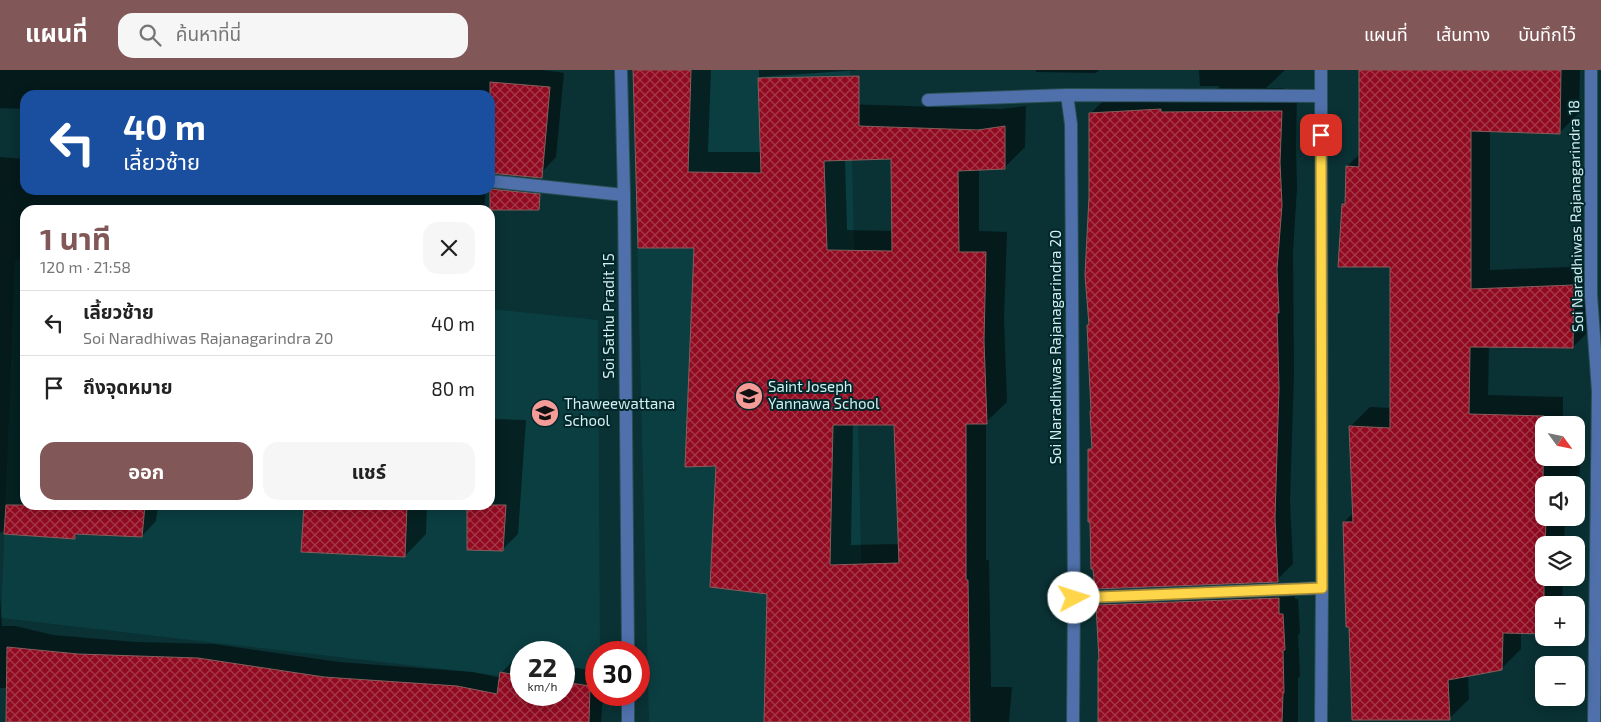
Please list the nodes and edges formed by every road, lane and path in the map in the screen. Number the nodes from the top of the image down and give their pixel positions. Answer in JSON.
{"nodes":[{"id":1,"x":621,"y":70,"type":"edge"},
{"id":2,"x":1320,"y":70,"type":"edge"},
{"id":3,"x":1591,"y":70,"type":"edge"},
{"id":4,"x":1067,"y":96,"type":"junction"},
{"id":5,"x":1321,"y":96,"type":"junction"},
{"id":6,"x":928,"y":100,"type":"dead end"},
{"id":7,"x":495,"y":182,"type":"edge"},
{"id":8,"x":624,"y":195,"type":"junction"},
{"id":9,"x":1322,"y":588,"type":"junction"},
{"id":10,"x":1074,"y":598,"type":"junction"},
{"id":11,"x":628,"y":641,"type":"edge"},
{"id":12,"x":628,"y":706,"type":"edge"},
{"id":13,"x":628,"y":722,"type":"edge"},
{"id":14,"x":1073,"y":722,"type":"edge"},
{"id":15,"x":1321,"y":722,"type":"edge"},
{"id":16,"x":1594,"y":722,"type":"edge"}],
"edges":[{"from":1,"to":8,"type":"street","name":"Soi Sathu Pradit 15"},
{"from":2,"to":5,"type":"street"},
{"from":3,"to":16,"type":"street","name":"Soi Naradhiwas Rajanagarindra 18"},
{"from":4,"to":5,"type":"street"},
{"from":4,"to":6,"type":"street"},
{"from":4,"to":10,"type":"street","name":"Soi Naradhiwas Rajanagarindra 20"},
{"from":5,"to":9,"type":"street"},
{"from":7,"to":8,"type":"street"},
{"from":8,"to":11,"type":"street","name":"Soi Sathu Pradit 15"},
{"from":9,"to":10,"type":"street"},
{"from":9,"to":15,"type":"street"},
{"from":10,"to":14,"type":"street","name":"Soi Naradhiwas Rajanagarindra 20"},
{"from":12,"to":13,"type":"street"}]}
